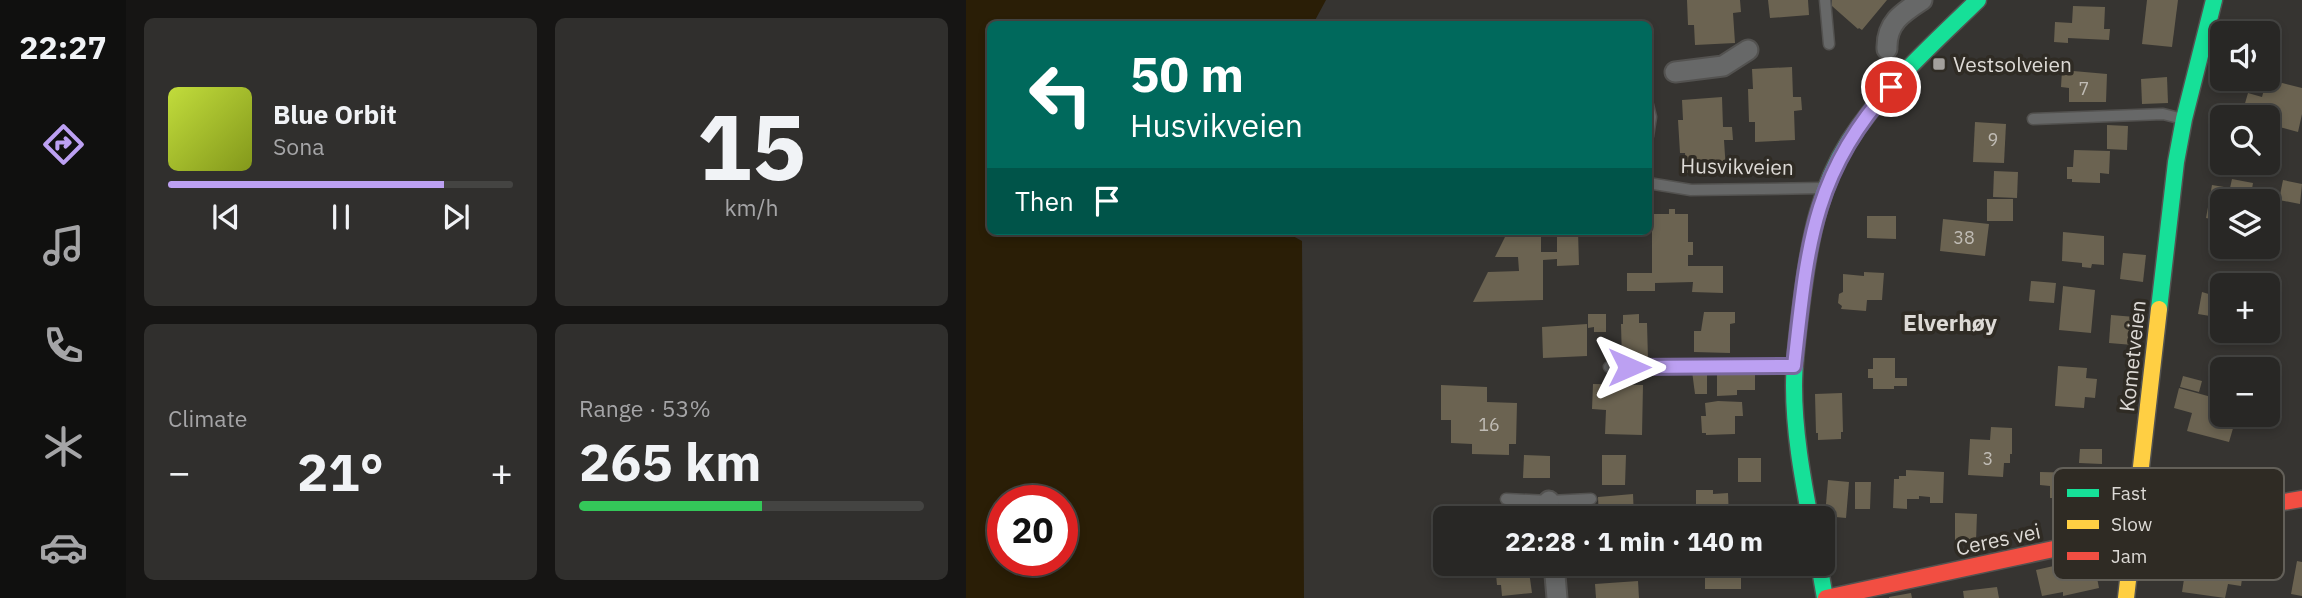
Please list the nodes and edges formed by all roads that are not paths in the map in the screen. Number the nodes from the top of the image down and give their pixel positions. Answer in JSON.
{"nodes":[{"id":1,"x":1825,"y":0,"type":"edge"},
{"id":2,"x":1922,"y":0,"type":"edge"},
{"id":3,"x":1978,"y":0,"type":"edge"},
{"id":4,"x":2214,"y":0,"type":"edge"},
{"id":5,"x":1829,"y":44,"type":"dead end"},
{"id":6,"x":1886,"y":48,"type":"dead end"},
{"id":7,"x":1748,"y":50,"type":"dead end"},
{"id":8,"x":1675,"y":72,"type":"dead end"},
{"id":9,"x":2033,"y":119,"type":"dead end"},
{"id":10,"x":2183,"y":119,"type":"junction"},
{"id":11,"x":1652,"y":184,"type":"edge"},
{"id":12,"x":1825,"y":187,"type":"junction"},
{"id":13,"x":1794,"y":366,"type":"junction"},
{"id":14,"x":1609,"y":367,"type":"dead end"},
{"id":15,"x":2140,"y":468,"type":"edge"},
{"id":16,"x":1506,"y":499,"type":"dead end"},
{"id":17,"x":1591,"y":499,"type":"dead end"},
{"id":18,"x":2302,"y":499,"type":"edge"},
{"id":19,"x":2284,"y":502,"type":"edge"},
{"id":20,"x":1534,"y":506,"type":"edge"},
{"id":21,"x":1565,"y":506,"type":"edge"},
{"id":22,"x":1808,"y":506,"type":"edge"},
{"id":23,"x":2053,"y":549,"type":"edge"},
{"id":24,"x":1555,"y":576,"type":"edge"},
{"id":25,"x":1821,"y":576,"type":"edge"},
{"id":26,"x":2127,"y":580,"type":"edge"},
{"id":27,"x":1557,"y":598,"type":"edge"},
{"id":28,"x":1826,"y":598,"type":"edge"},
{"id":29,"x":2126,"y":598,"type":"edge"}],
"edges":[{"from":1,"to":5,"type":"lane"},
{"from":2,"to":6,"type":"street"},
{"from":3,"to":12,"type":"street"},
{"from":4,"to":10,"type":"street","name":"Kometveien"},
{"from":7,"to":8,"type":"street"},
{"from":9,"to":10,"type":"lane"},
{"from":10,"to":15,"type":"street","name":"Kometveien"},
{"from":11,"to":12,"type":"lane","name":"Husvikveien"},
{"from":12,"to":13,"type":"street"},
{"from":13,"to":14,"type":"lane"},
{"from":13,"to":22,"type":"street"},
{"from":16,"to":20,"type":"lane"},
{"from":17,"to":21,"type":"lane"},
{"from":18,"to":19,"type":"street","name":"Ceres vei"},
{"from":23,"to":28,"type":"street","name":"Ceres vei"},
{"from":24,"to":27,"type":"street"},
{"from":25,"to":28,"type":"street"},
{"from":26,"to":29,"type":"street","name":"Kometveien"}]}
